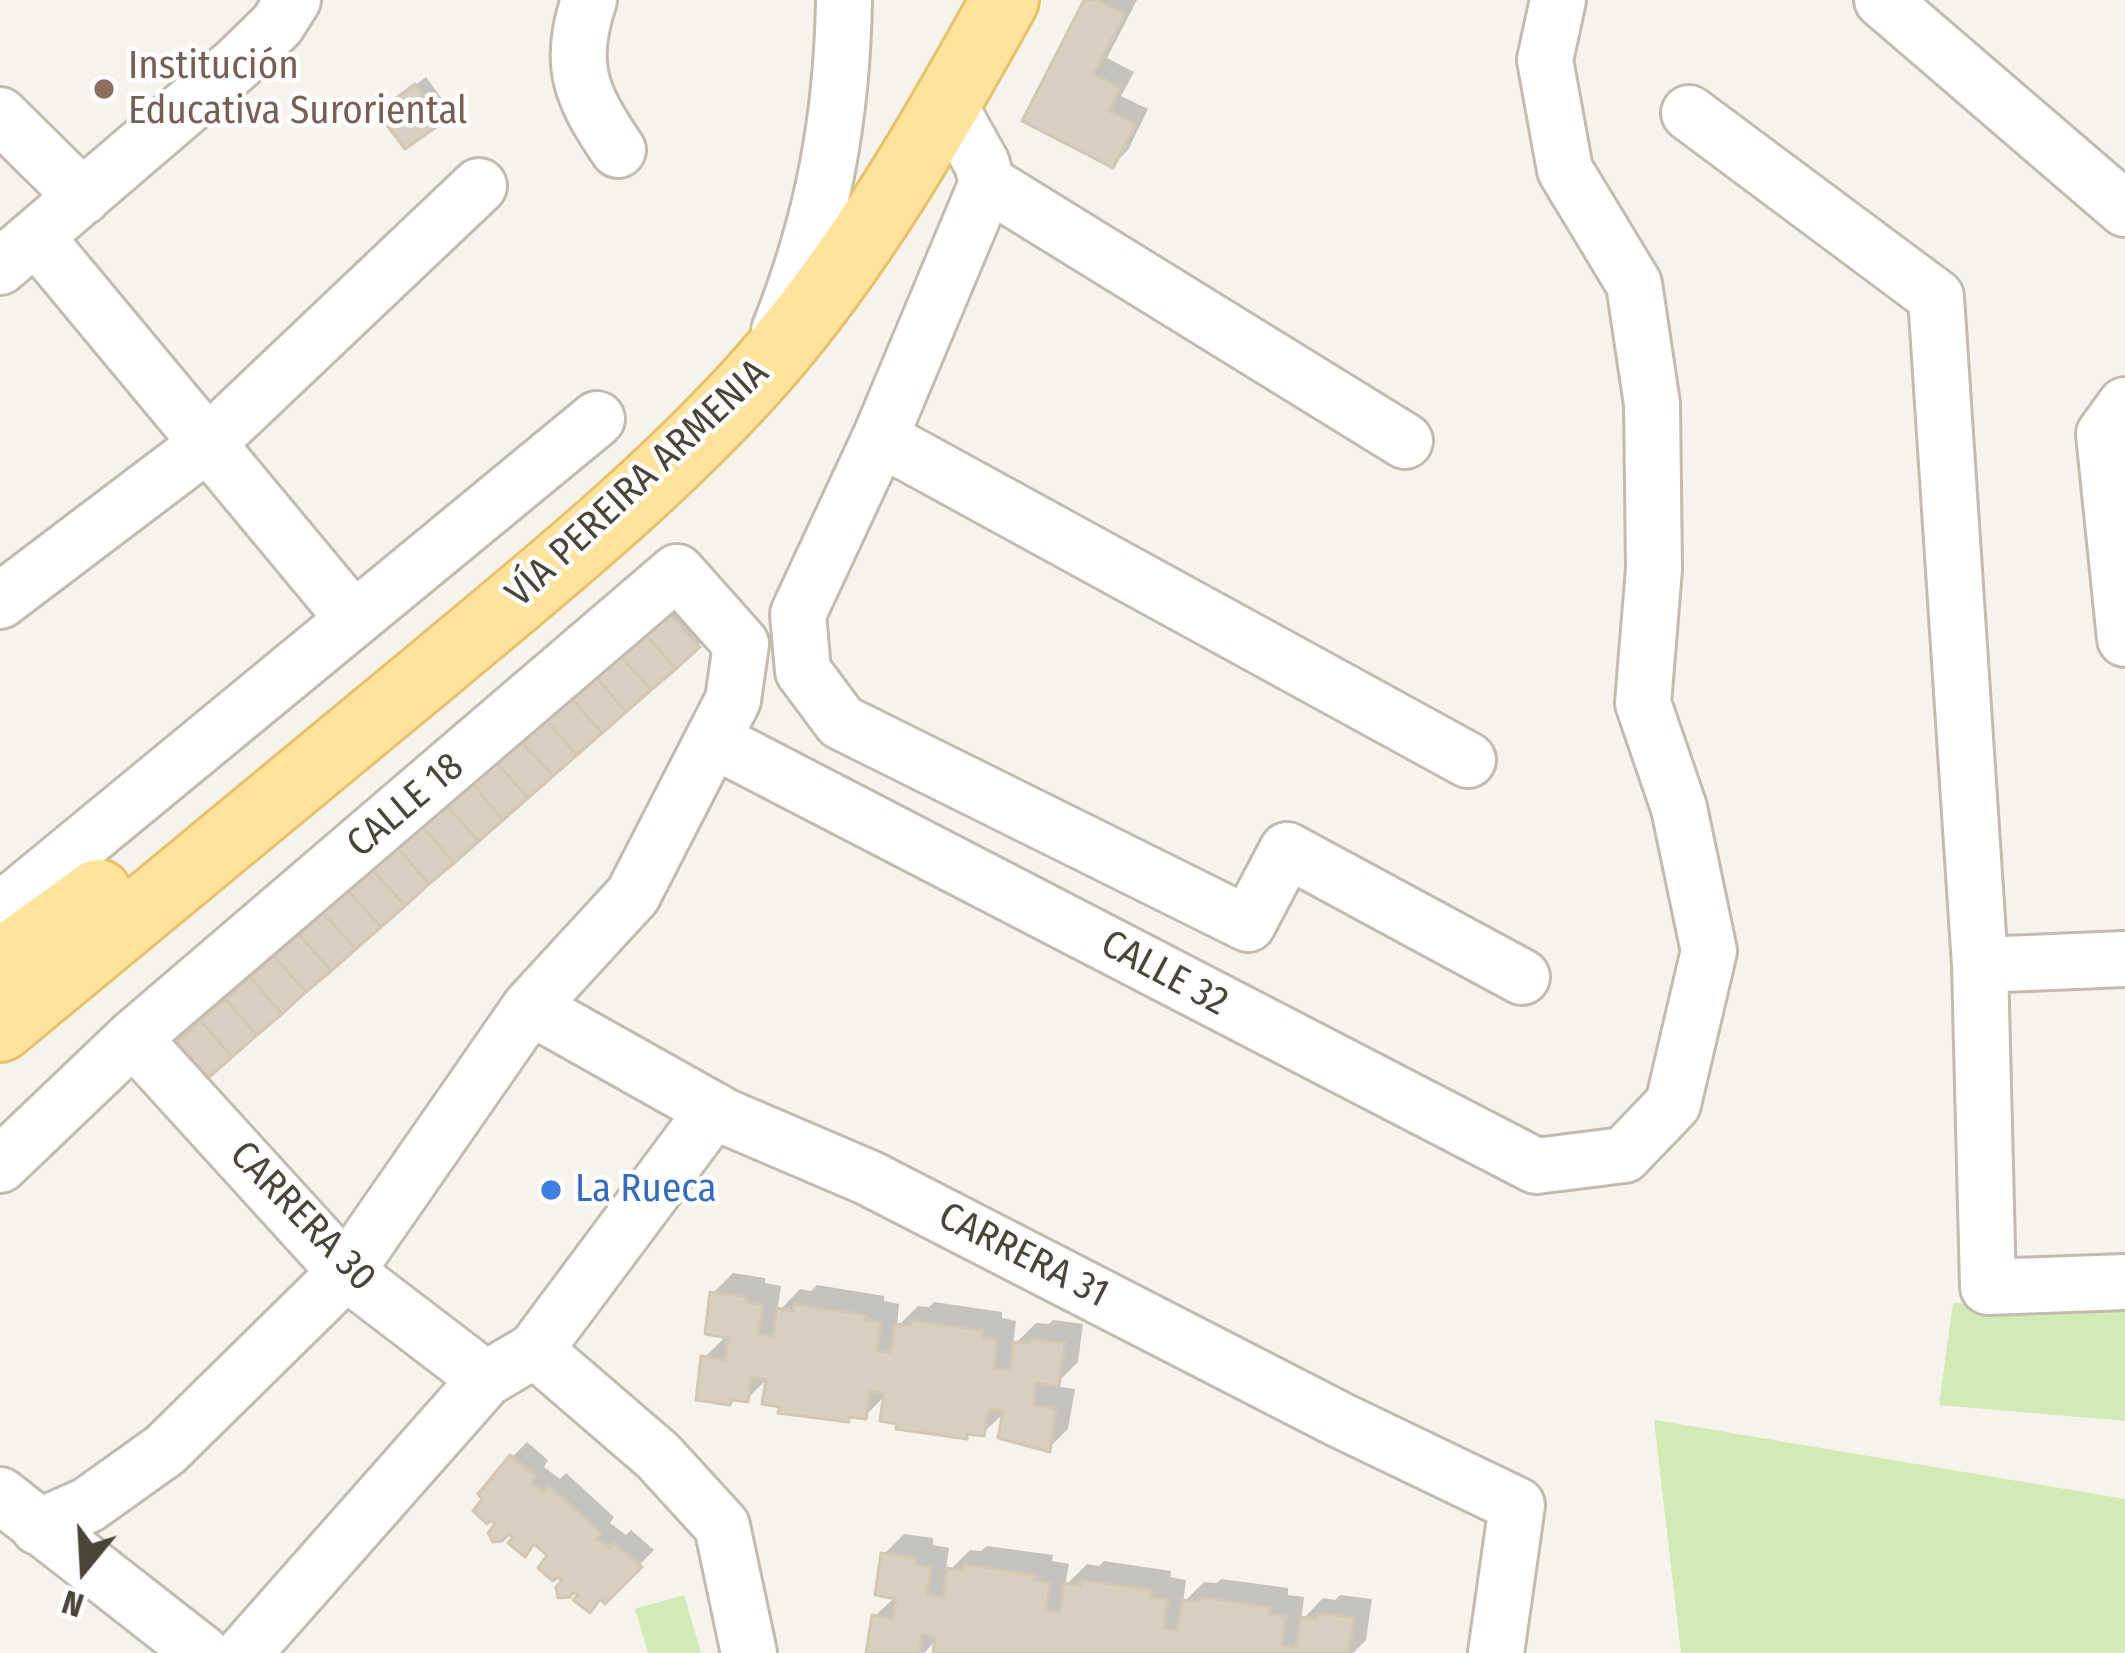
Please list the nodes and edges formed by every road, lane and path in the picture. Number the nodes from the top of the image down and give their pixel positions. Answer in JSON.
{"nodes":[{"id":1,"x":293,"y":0,"type":"edge"},
{"id":2,"x":589,"y":0,"type":"edge"},
{"id":3,"x":844,"y":0,"type":"edge"},
{"id":4,"x":1005,"y":0,"type":"edge"},
{"id":5,"x":1558,"y":0,"type":"edge"},
{"id":6,"x":1882,"y":0,"type":"edge"},
{"id":7,"x":948,"y":103,"type":"junction"},
{"id":8,"x":1689,"y":113,"type":"dead end"},
{"id":9,"x":0,"y":115,"type":"edge"},
{"id":10,"x":618,"y":150,"type":"dead end"},
{"id":11,"x":987,"y":183,"type":"junction"},
{"id":12,"x":479,"y":186,"type":"dead end"},
{"id":13,"x":83,"y":196,"type":"junction"},
{"id":14,"x":2125,"y":208,"type":"edge"},
{"id":15,"x":18,"y":252,"type":"edge"},
{"id":16,"x":765,"y":366,"type":"junction"},
{"id":17,"x":2125,"y":405,"type":"edge"},
{"id":18,"x":597,"y":419,"type":"dead end"},
{"id":19,"x":880,"y":438,"type":"junction"},
{"id":20,"x":1405,"y":441,"type":"dead end"},
{"id":21,"x":206,"y":445,"type":"junction"},
{"id":22,"x":0,"y":601,"type":"edge"},
{"id":23,"x":352,"y":617,"type":"junction"},
{"id":24,"x":2125,"y":639,"type":"edge"},
{"id":25,"x":713,"y":740,"type":"junction"},
{"id":26,"x":342,"y":746,"type":"junction"},
{"id":27,"x":1468,"y":760,"type":"dead end"},
{"id":28,"x":0,"y":911,"type":"edge"},
{"id":29,"x":2125,"y":959,"type":"edge"},
{"id":30,"x":0,"y":964,"type":"edge"},
{"id":31,"x":1980,"y":965,"type":"junction"},
{"id":32,"x":1522,"y":977,"type":"dead end"},
{"id":33,"x":530,"y":1007,"type":"junction"},
{"id":34,"x":0,"y":1028,"type":"edge"},
{"id":35,"x":133,"y":1038,"type":"junction"},
{"id":36,"x":714,"y":1110,"type":"junction"},
{"id":37,"x":0,"y":1165,"type":"edge"},
{"id":38,"x":346,"y":1272,"type":"junction"},
{"id":39,"x":2125,"y":1282,"type":"edge"},
{"id":40,"x":535,"y":1350,"type":"junction"},
{"id":41,"x":486,"y":1379,"type":"junction"},
{"id":42,"x":19,"y":1511,"type":"edge"},
{"id":43,"x":202,"y":1653,"type":"edge"},
{"id":44,"x":244,"y":1653,"type":"edge"},
{"id":45,"x":749,"y":1653,"type":"edge"},
{"id":46,"x":1496,"y":1653,"type":"edge"}],
"edges":[{"from":1,"to":13,"type":"street"},
{"from":2,"to":10,"type":"street"},
{"from":3,"to":16,"type":"street"},
{"from":4,"to":7,"type":"main road","name":"VÍA PEREIRA ARMENIA"},
{"from":5,"to":25,"type":"street","name":"CALLE 32"},
{"from":6,"to":14,"type":"street"},
{"from":7,"to":11,"type":"street"},
{"from":7,"to":16,"type":"main road","name":"VÍA PEREIRA ARMENIA"},
{"from":8,"to":31,"type":"street"},
{"from":9,"to":13,"type":"street"},
{"from":11,"to":19,"type":"street"},
{"from":11,"to":20,"type":"street"},
{"from":12,"to":21,"type":"street"},
{"from":13,"to":15,"type":"street"},
{"from":15,"to":21,"type":"street"},
{"from":16,"to":26,"type":"main road","name":"VÍA PEREIRA ARMENIA"},
{"from":17,"to":24,"type":"street"},
{"from":18,"to":23,"type":"street"},
{"from":19,"to":27,"type":"street"},
{"from":19,"to":32,"type":"street"},
{"from":21,"to":22,"type":"street"},
{"from":21,"to":23,"type":"street"},
{"from":23,"to":28,"type":"street"},
{"from":25,"to":33,"type":"street"},
{"from":25,"to":35,"type":"street","name":"CALLE 18"},
{"from":26,"to":30,"type":"main road","name":"VÍA PEREIRA ARMENIA"},
{"from":26,"to":34,"type":"main road","name":"VÍA PEREIRA ARMENIA"},
{"from":29,"to":31,"type":"street"},
{"from":31,"to":39,"type":"street"},
{"from":33,"to":36,"type":"street","name":"CARRERA 31"},
{"from":33,"to":38,"type":"street"},
{"from":35,"to":37,"type":"street","name":"CALLE 18"},
{"from":35,"to":38,"type":"street","name":"CARRERA 30"},
{"from":36,"to":40,"type":"street"},
{"from":36,"to":46,"type":"street","name":"CARRERA 31"},
{"from":38,"to":41,"type":"street","name":"CARRERA 30"},
{"from":38,"to":42,"type":"street"},
{"from":40,"to":41,"type":"street"},
{"from":40,"to":45,"type":"street"},
{"from":41,"to":44,"type":"street"},
{"from":42,"to":43,"type":"street"}]}
